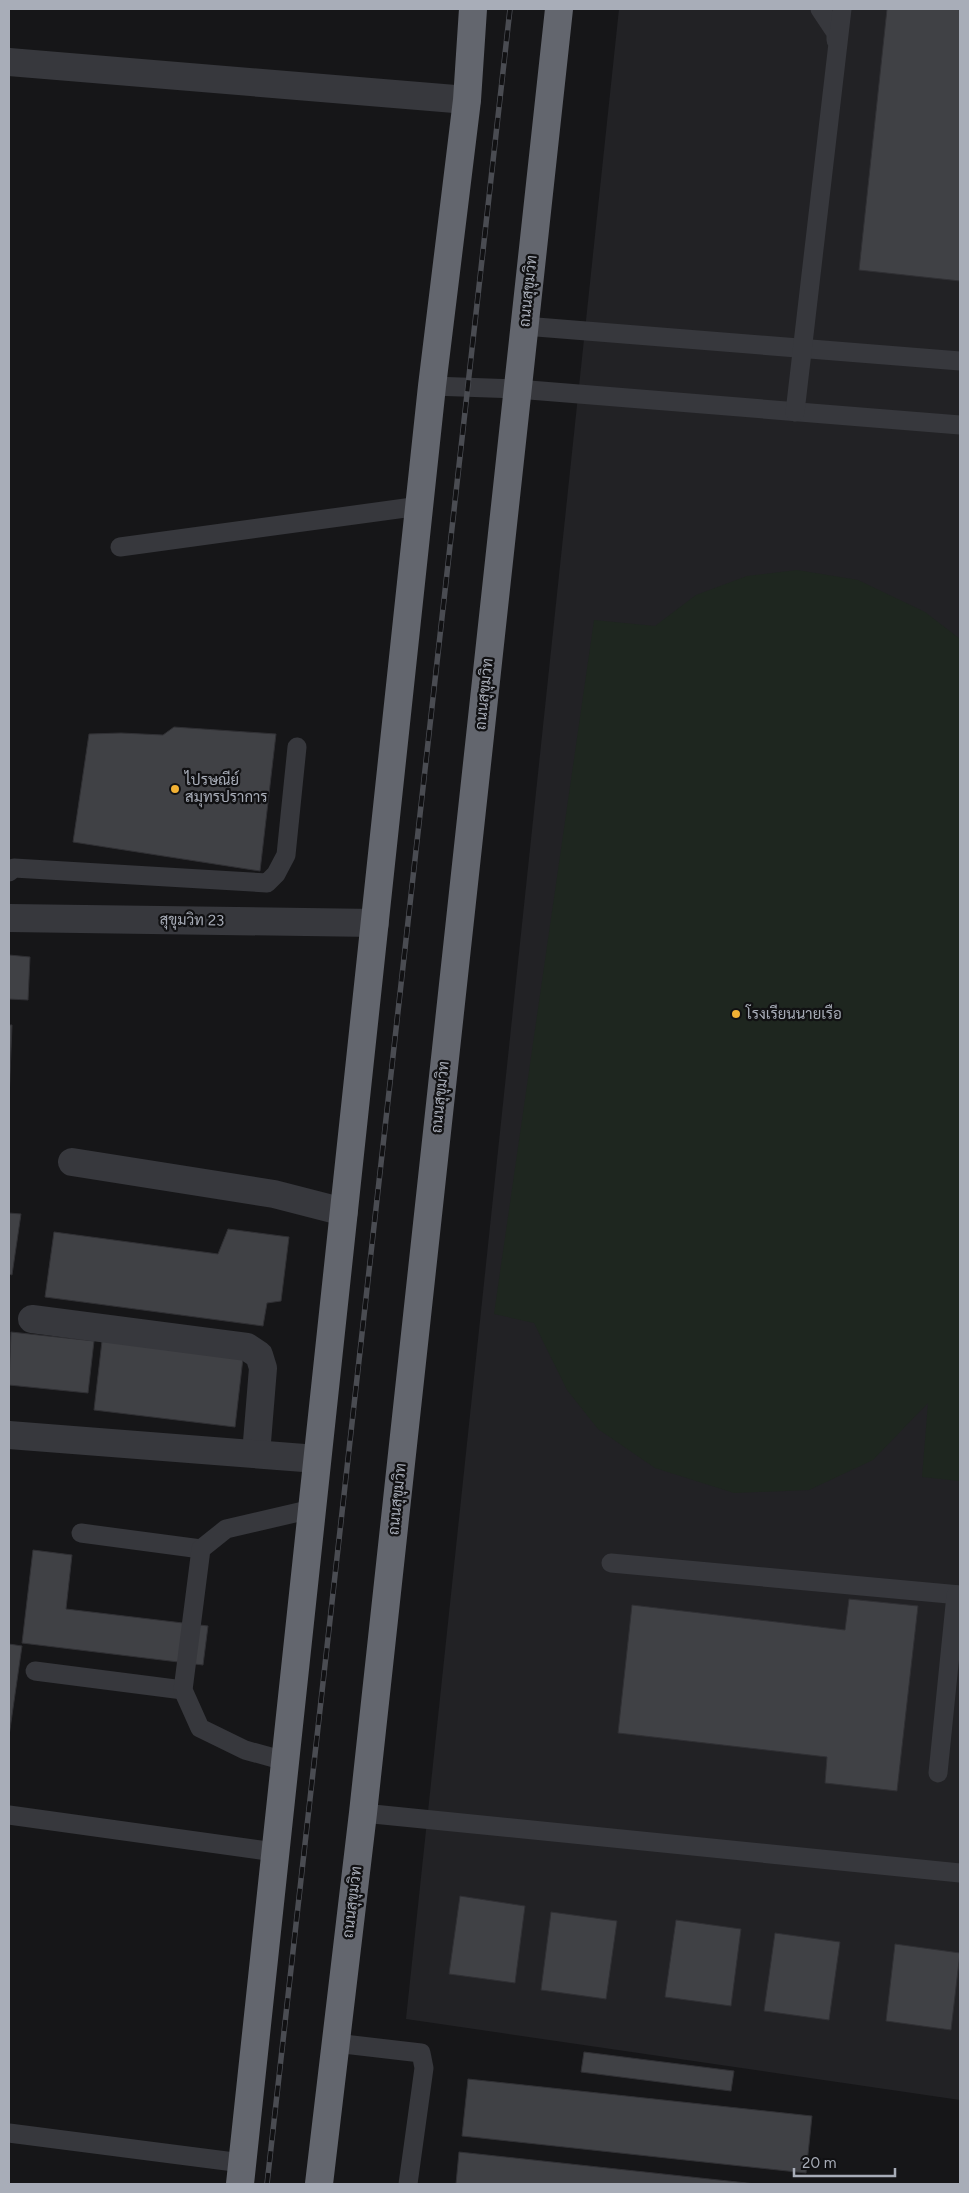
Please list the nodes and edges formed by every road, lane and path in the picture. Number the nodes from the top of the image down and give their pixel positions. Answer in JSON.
{"nodes":[{"id":1,"x":473,"y":9,"type":"edge"},
{"id":2,"x":559,"y":9,"type":"edge"},
{"id":3,"x":820,"y":9,"type":"edge"},
{"id":4,"x":842,"y":9,"type":"edge"},
{"id":5,"x":837,"y":46,"type":"junction"},
{"id":6,"x":9,"y":62,"type":"edge"},
{"id":7,"x":467,"y":100,"type":"junction"},
{"id":8,"x":524,"y":326,"type":"junction"},
{"id":9,"x":803,"y":348,"type":"junction"},
{"id":10,"x":960,"y":361,"type":"edge"},
{"id":11,"x":432,"y":386,"type":"junction"},
{"id":12,"x":517,"y":389,"type":"junction"},
{"id":13,"x":796,"y":412,"type":"junction"},
{"id":14,"x":960,"y":425,"type":"edge"},
{"id":15,"x":420,"y":506,"type":"junction"},
{"id":16,"x":120,"y":546,"type":"dead end"},
{"id":17,"x":297,"y":747,"type":"dead end"},
{"id":18,"x":9,"y":872,"type":"edge"},
{"id":19,"x":9,"y":918,"type":"edge"},
{"id":20,"x":375,"y":923,"type":"junction"},
{"id":21,"x":72,"y":1162,"type":"dead end"},
{"id":22,"x":344,"y":1212,"type":"junction"},
{"id":23,"x":32,"y":1319,"type":"dead end"},
{"id":24,"x":9,"y":1435,"type":"edge"},
{"id":25,"x":256,"y":1454,"type":"junction"},
{"id":26,"x":318,"y":1459,"type":"junction"},
{"id":27,"x":312,"y":1509,"type":"junction"},
{"id":28,"x":81,"y":1534,"type":"dead end"},
{"id":29,"x":201,"y":1549,"type":"junction"},
{"id":30,"x":611,"y":1563,"type":"dead end"},
{"id":31,"x":958,"y":1595,"type":"edge"},
{"id":32,"x":35,"y":1671,"type":"dead end"},
{"id":33,"x":183,"y":1690,"type":"junction"},
{"id":34,"x":285,"y":1761,"type":"junction"},
{"id":35,"x":938,"y":1773,"type":"dead end"},
{"id":36,"x":363,"y":1812,"type":"junction"},
{"id":37,"x":9,"y":1815,"type":"edge"},
{"id":38,"x":275,"y":1852,"type":"junction"},
{"id":39,"x":960,"y":1873,"type":"edge"},
{"id":40,"x":335,"y":2043,"type":"junction"},
{"id":41,"x":9,"y":2132,"type":"edge"},
{"id":42,"x":241,"y":2174,"type":"edge"},
{"id":43,"x":319,"y":2184,"type":"edge"},
{"id":44,"x":408,"y":2184,"type":"edge"}],
"edges":[{"from":1,"to":7,"type":"highway"},
{"from":2,"to":8,"type":"highway","name":"ถนนสุขุมวิท"},
{"from":3,"to":5,"type":"lane"},
{"from":4,"to":5,"type":"lane"},
{"from":5,"to":9,"type":"lane"},
{"from":6,"to":7,"type":"street"},
{"from":7,"to":11,"type":"highway"},
{"from":8,"to":9,"type":"lane"},
{"from":8,"to":12,"type":"highway","name":"ถนนสุขุมวิท"},
{"from":9,"to":10,"type":"lane"},
{"from":9,"to":13,"type":"lane"},
{"from":11,"to":12,"type":"lane"},
{"from":11,"to":15,"type":"highway"},
{"from":12,"to":13,"type":"lane"},
{"from":12,"to":36,"type":"highway","name":"ถนนสุขุมวิท"},
{"from":13,"to":14,"type":"lane"},
{"from":15,"to":16,"type":"lane"},
{"from":15,"to":20,"type":"highway"},
{"from":17,"to":18,"type":"lane"},
{"from":19,"to":20,"type":"street","name":"สุขุมวิท 23"},
{"from":20,"to":22,"type":"highway"},
{"from":21,"to":22,"type":"street"},
{"from":22,"to":26,"type":"highway"},
{"from":23,"to":25,"type":"street"},
{"from":24,"to":25,"type":"street"},
{"from":25,"to":26,"type":"street"},
{"from":26,"to":27,"type":"highway"},
{"from":27,"to":29,"type":"lane"},
{"from":27,"to":34,"type":"highway"},
{"from":28,"to":29,"type":"lane"},
{"from":29,"to":33,"type":"lane"},
{"from":30,"to":31,"type":"lane"},
{"from":31,"to":35,"type":"lane"},
{"from":32,"to":33,"type":"lane"},
{"from":33,"to":34,"type":"lane"},
{"from":34,"to":38,"type":"highway"},
{"from":36,"to":39,"type":"lane"},
{"from":36,"to":40,"type":"highway","name":"ถนนสุขุมวิท"},
{"from":37,"to":38,"type":"lane"},
{"from":38,"to":42,"type":"highway"},
{"from":40,"to":43,"type":"highway","name":"ถนนสุขุมวิท"},
{"from":40,"to":44,"type":"lane"},
{"from":41,"to":42,"type":"lane"}]}
